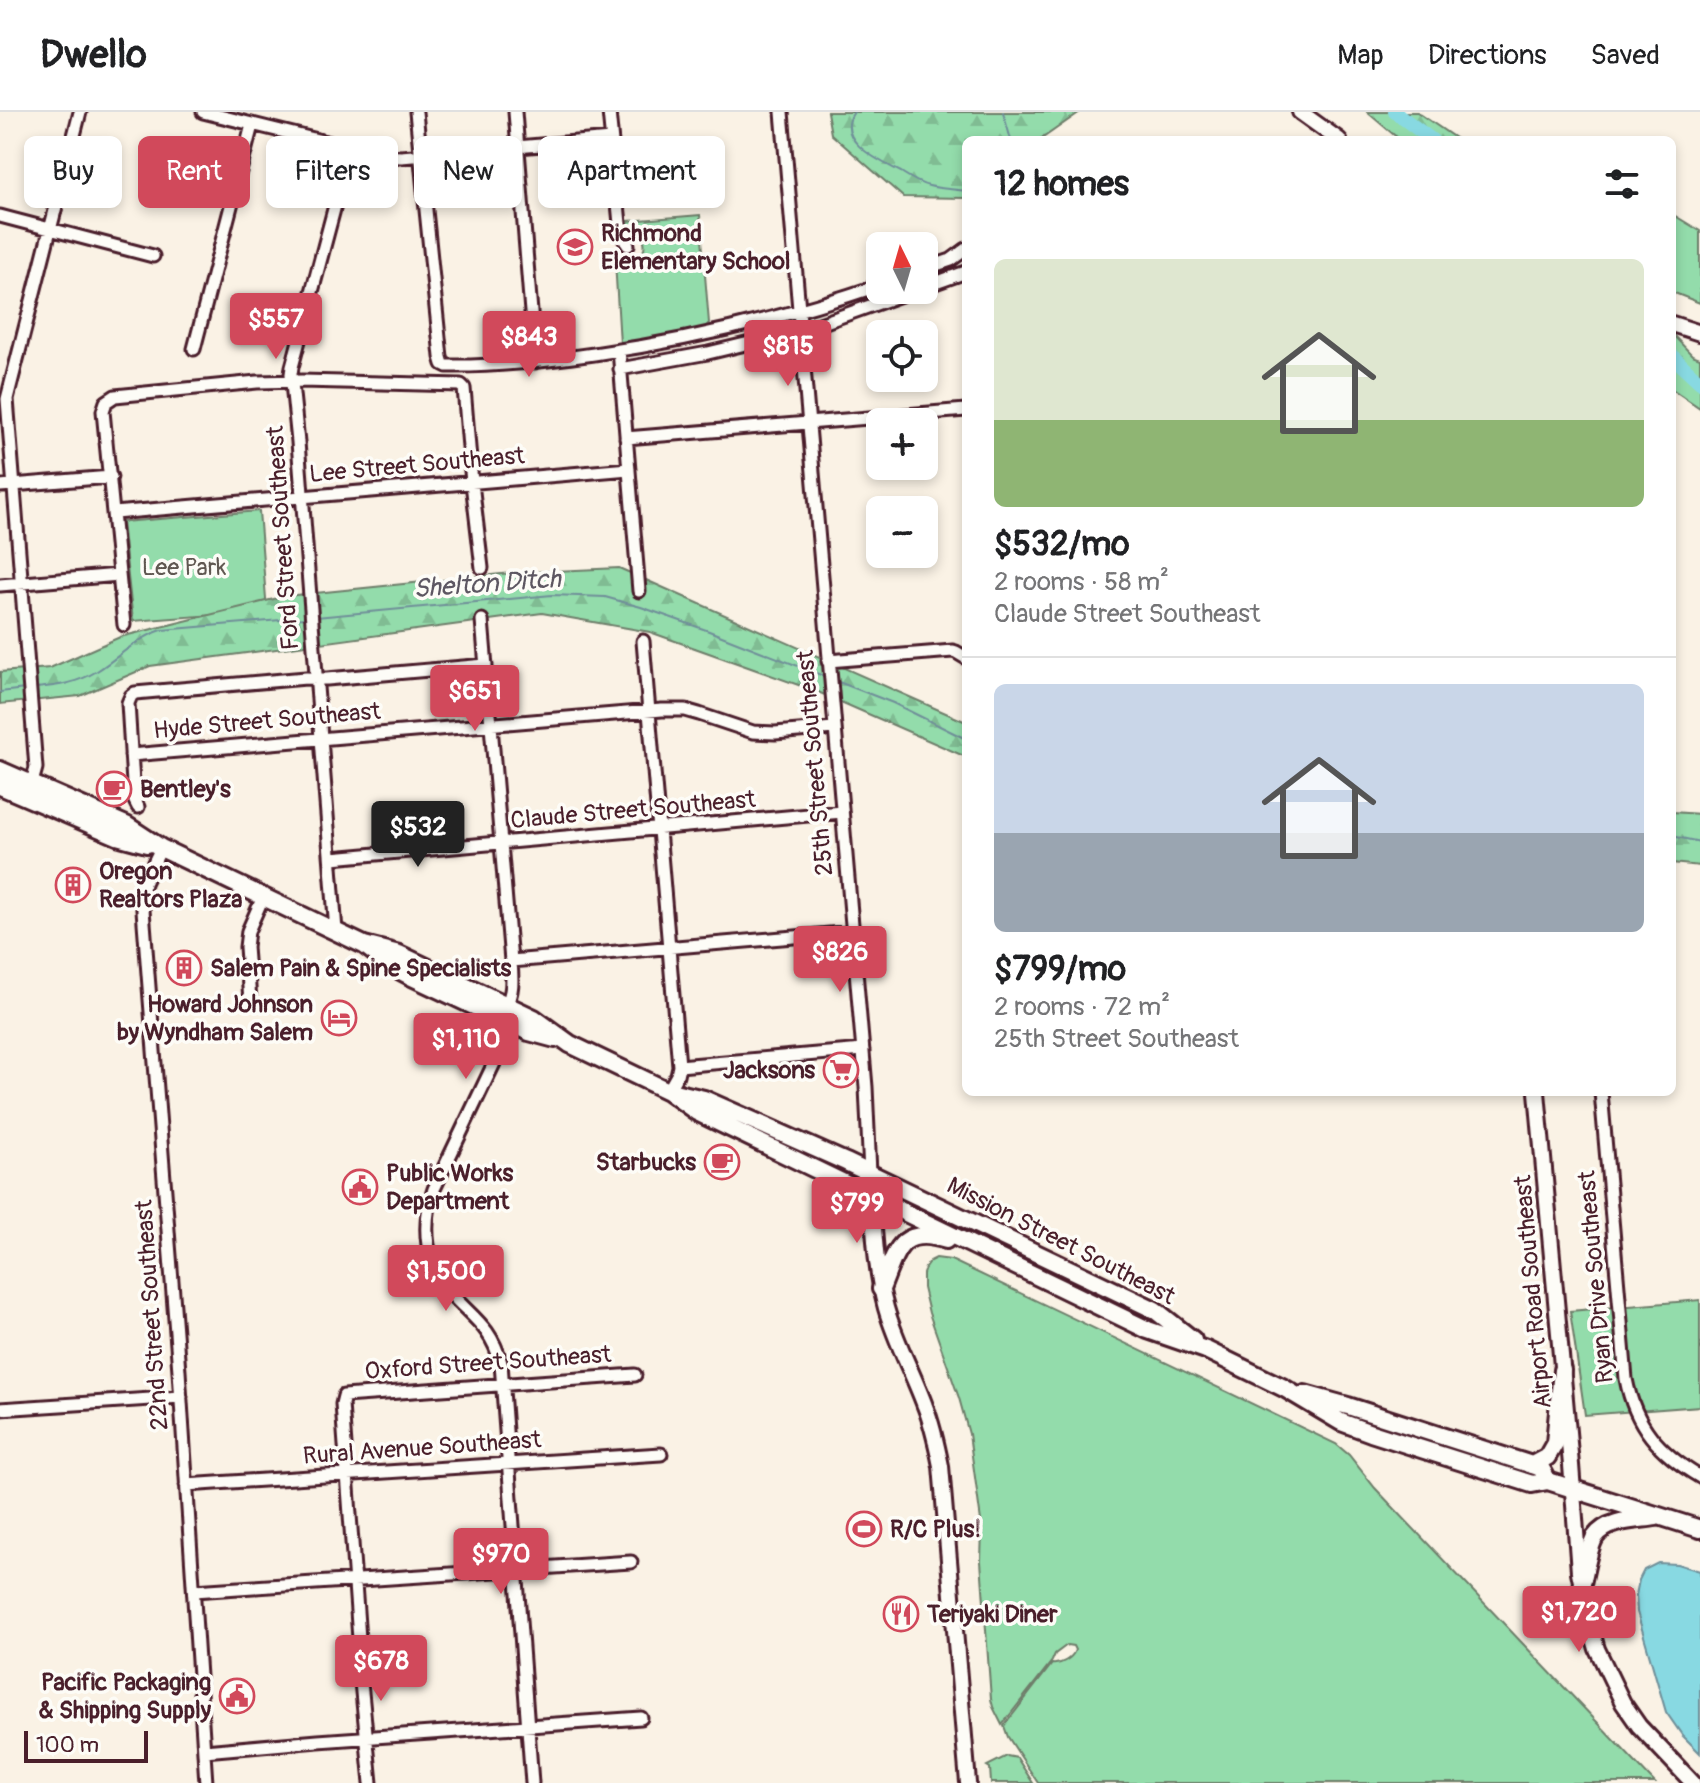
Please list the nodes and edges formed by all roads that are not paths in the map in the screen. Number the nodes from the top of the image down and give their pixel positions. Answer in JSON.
{"nodes":[{"id":1,"x":80,"y":112,"type":"edge"},
{"id":2,"x":203,"y":112,"type":"edge"},
{"id":3,"x":416,"y":112,"type":"edge"},
{"id":4,"x":515,"y":112,"type":"edge"},
{"id":5,"x":609,"y":112,"type":"edge"},
{"id":6,"x":782,"y":112,"type":"edge"},
{"id":7,"x":1300,"y":112,"type":"edge"},
{"id":8,"x":222,"y":114,"type":"edge"},
{"id":9,"x":252,"y":125,"type":"junction"},
{"id":10,"x":297,"y":136,"type":"edge"},
{"id":11,"x":418,"y":136,"type":"edge"},
{"id":12,"x":517,"y":136,"type":"edge"},
{"id":13,"x":611,"y":136,"type":"edge"},
{"id":14,"x":1333,"y":136,"type":"edge"},
{"id":15,"x":522,"y":198,"type":"edge"},
{"id":16,"x":334,"y":208,"type":"edge"},
{"id":17,"x":426,"y":208,"type":"edge"},
{"id":18,"x":618,"y":208,"type":"edge"},
{"id":19,"x":0,"y":216,"type":"edge"},
{"id":20,"x":50,"y":230,"type":"junction"},
{"id":21,"x":628,"y":245,"type":"dead end"},
{"id":22,"x":962,"y":252,"type":"edge"},
{"id":23,"x":153,"y":256,"type":"dead end"},
{"id":24,"x":938,"y":264,"type":"edge"},
{"id":25,"x":962,"y":273,"type":"edge"},
{"id":26,"x":938,"y":282,"type":"edge"},
{"id":27,"x":866,"y":290,"type":"edge"},
{"id":28,"x":876,"y":304,"type":"edge"},
{"id":29,"x":799,"y":312,"type":"junction"},
{"id":30,"x":1676,"y":325,"type":"edge"},
{"id":31,"x":800,"y":331,"type":"junction"},
{"id":32,"x":1700,"y":333,"type":"edge"},
{"id":33,"x":194,"y":349,"type":"dead end"},
{"id":34,"x":619,"y":350,"type":"junction"},
{"id":35,"x":535,"y":362,"type":"junction"},
{"id":36,"x":620,"y":369,"type":"junction"},
{"id":37,"x":6,"y":372,"type":"edge"},
{"id":38,"x":292,"y":382,"type":"junction"},
{"id":39,"x":962,"y":410,"type":"edge"},
{"id":40,"x":808,"y":423,"type":"junction"},
{"id":41,"x":626,"y":438,"type":"junction"},
{"id":42,"x":629,"y":469,"type":"junction"},
{"id":43,"x":111,"y":477,"type":"junction"},
{"id":44,"x":472,"y":483,"type":"junction"},
{"id":45,"x":6,"y":485,"type":"edge"},
{"id":46,"x":302,"y":497,"type":"junction"},
{"id":47,"x":114,"y":513,"type":"junction"},
{"id":48,"x":482,"y":568,"type":"dead end"},
{"id":49,"x":119,"y":575,"type":"junction"},
{"id":50,"x":21,"y":583,"type":"junction"},
{"id":51,"x":0,"y":585,"type":"edge"},
{"id":52,"x":639,"y":591,"type":"dead end"},
{"id":53,"x":482,"y":620,"type":"dead end"},
{"id":54,"x":124,"y":625,"type":"dead end"},
{"id":55,"x":643,"y":641,"type":"dead end"},
{"id":56,"x":962,"y":656,"type":"edge"},
{"id":57,"x":828,"y":661,"type":"junction"},
{"id":58,"x":486,"y":665,"type":"junction"},
{"id":59,"x":316,"y":678,"type":"junction"},
{"id":60,"x":648,"y":711,"type":"junction"},
{"id":61,"x":491,"y":724,"type":"junction"},
{"id":62,"x":834,"y":728,"type":"junction"},
{"id":63,"x":321,"y":739,"type":"junction"},
{"id":64,"x":131,"y":755,"type":"junction"},
{"id":65,"x":0,"y":770,"type":"edge"},
{"id":66,"x":0,"y":786,"type":"edge"},
{"id":67,"x":30,"y":791,"type":"junction"},
{"id":68,"x":138,"y":807,"type":"dead end"},
{"id":69,"x":842,"y":812,"type":"junction"},
{"id":70,"x":658,"y":830,"type":"junction"},
{"id":71,"x":501,"y":844,"type":"junction"},
{"id":72,"x":161,"y":848,"type":"junction"},
{"id":73,"x":332,"y":858,"type":"junction"},
{"id":74,"x":263,"y":897,"type":"junction"},
{"id":75,"x":336,"y":931,"type":"junction"},
{"id":76,"x":853,"y":932,"type":"junction"},
{"id":77,"x":364,"y":945,"type":"junction"},
{"id":78,"x":668,"y":948,"type":"junction"},
{"id":79,"x":511,"y":961,"type":"junction"},
{"id":80,"x":250,"y":1000,"type":"dead end"},
{"id":81,"x":464,"y":1001,"type":"junction"},
{"id":82,"x":506,"y":1005,"type":"junction"},
{"id":83,"x":513,"y":1024,"type":"junction"},
{"id":84,"x":570,"y":1044,"type":"junction"},
{"id":85,"x":863,"y":1050,"type":"junction"},
{"id":86,"x":679,"y":1066,"type":"junction"},
{"id":87,"x":668,"y":1091,"type":"junction"},
{"id":88,"x":1537,"y":1096,"type":"edge"},
{"id":89,"x":1601,"y":1096,"type":"edge"},
{"id":90,"x":870,"y":1173,"type":"junction"},
{"id":91,"x":872,"y":1196,"type":"junction"},
{"id":92,"x":989,"y":1254,"type":"junction"},
{"id":93,"x":881,"y":1289,"type":"junction"},
{"id":94,"x":1206,"y":1350,"type":"junction"},
{"id":95,"x":1562,"y":1370,"type":"junction"},
{"id":96,"x":635,"y":1375,"type":"dead end"},
{"id":97,"x":503,"y":1383,"type":"junction"},
{"id":98,"x":1284,"y":1388,"type":"junction"},
{"id":99,"x":181,"y":1397,"type":"junction"},
{"id":100,"x":0,"y":1409,"type":"edge"},
{"id":101,"x":661,"y":1454,"type":"dead end"},
{"id":102,"x":508,"y":1464,"type":"junction"},
{"id":103,"x":1532,"y":1465,"type":"junction"},
{"id":104,"x":347,"y":1474,"type":"junction"},
{"id":105,"x":1700,"y":1477,"type":"edge"},
{"id":106,"x":1548,"y":1481,"type":"junction"},
{"id":107,"x":186,"y":1485,"type":"junction"},
{"id":108,"x":1573,"y":1489,"type":"junction"},
{"id":109,"x":1662,"y":1516,"type":"junction"},
{"id":110,"x":1700,"y":1529,"type":"edge"},
{"id":111,"x":631,"y":1562,"type":"dead end"},
{"id":112,"x":517,"y":1570,"type":"junction"},
{"id":113,"x":355,"y":1581,"type":"junction"},
{"id":114,"x":1581,"y":1587,"type":"junction"},
{"id":115,"x":194,"y":1591,"type":"junction"},
{"id":116,"x":359,"y":1639,"type":"dead end"},
{"id":117,"x":360,"y":1672,"type":"dead end"},
{"id":118,"x":641,"y":1718,"type":"dead end"},
{"id":119,"x":528,"y":1725,"type":"junction"},
{"id":120,"x":367,"y":1738,"type":"junction"},
{"id":121,"x":204,"y":1751,"type":"junction"},
{"id":122,"x":206,"y":1783,"type":"edge"},
{"id":123,"x":371,"y":1783,"type":"edge"},
{"id":124,"x":532,"y":1783,"type":"edge"},
{"id":125,"x":968,"y":1783,"type":"edge"},
{"id":126,"x":1693,"y":1783,"type":"edge"}],
"edges":[{"from":1,"to":20,"type":"street"},
{"from":2,"to":8,"type":"street"},
{"from":3,"to":11,"type":"street"},
{"from":4,"to":12,"type":"street"},
{"from":5,"to":13,"type":"street"},
{"from":6,"to":29,"type":"street","name":"25th Street Southeast"},
{"from":7,"to":14,"type":"main road"},
{"from":8,"to":9,"type":"street"},
{"from":9,"to":10,"type":"street"},
{"from":9,"to":33,"type":"street"},
{"from":15,"to":35,"type":"street"},
{"from":16,"to":38,"type":"street","name":"Ford Street Southeast"},
{"from":17,"to":35,"type":"street"},
{"from":18,"to":21,"type":"street"},
{"from":19,"to":20,"type":"street"},
{"from":20,"to":23,"type":"street"},
{"from":20,"to":37,"type":"street"},
{"from":22,"to":24,"type":"street"},
{"from":25,"to":26,"type":"street"},
{"from":27,"to":29,"type":"street"},
{"from":28,"to":31,"type":"street"},
{"from":29,"to":31,"type":"street","name":"25th Street Southeast"},
{"from":29,"to":34,"type":"street"},
{"from":30,"to":32,"type":"main road"},
{"from":31,"to":36,"type":"street"},
{"from":31,"to":40,"type":"street","name":"25th Street Southeast"},
{"from":34,"to":35,"type":"street"},
{"from":34,"to":36,"type":"street"},
{"from":36,"to":41,"type":"street"},
{"from":37,"to":45,"type":"street"},
{"from":38,"to":43,"type":"street"},
{"from":38,"to":44,"type":"street"},
{"from":38,"to":46,"type":"street","name":"Ford Street Southeast"},
{"from":39,"to":40,"type":"street"},
{"from":40,"to":41,"type":"street"},
{"from":40,"to":57,"type":"street","name":"25th Street Southeast"},
{"from":41,"to":42,"type":"street"},
{"from":42,"to":44,"type":"street","name":"Lee Street Southeast"},
{"from":42,"to":52,"type":"street"},
{"from":43,"to":45,"type":"street"},
{"from":43,"to":47,"type":"street"},
{"from":44,"to":46,"type":"street","name":"Lee Street Southeast"},
{"from":44,"to":48,"type":"street"},
{"from":45,"to":50,"type":"street"},
{"from":46,"to":47,"type":"street","name":"Lee Street Southeast"},
{"from":46,"to":59,"type":"street","name":"Ford Street Southeast"},
{"from":47,"to":49,"type":"street"},
{"from":49,"to":50,"type":"street"},
{"from":49,"to":54,"type":"street"},
{"from":50,"to":51,"type":"street"},
{"from":50,"to":67,"type":"street"},
{"from":53,"to":58,"type":"street"},
{"from":55,"to":60,"type":"street"},
{"from":56,"to":57,"type":"street"},
{"from":57,"to":62,"type":"street","name":"25th Street Southeast"},
{"from":58,"to":59,"type":"street"},
{"from":58,"to":61,"type":"street"},
{"from":59,"to":63,"type":"street","name":"Ford Street Southeast"},
{"from":59,"to":64,"type":"street"},
{"from":60,"to":61,"type":"street","name":"Hyde Street Southeast"},
{"from":60,"to":62,"type":"street","name":"Hyde Street Southeast"},
{"from":60,"to":70,"type":"street"},
{"from":61,"to":63,"type":"street","name":"Hyde Street Southeast"},
{"from":61,"to":71,"type":"street"},
{"from":62,"to":69,"type":"street","name":"25th Street Southeast"},
{"from":63,"to":64,"type":"street","name":"Hyde Street Southeast"},
{"from":63,"to":73,"type":"street","name":"Ford Street Southeast"},
{"from":64,"to":68,"type":"street"},
{"from":65,"to":67,"type":"highway","name":"Mission Street Southeast"},
{"from":66,"to":67,"type":"highway","name":"Mission Street Southeast"},
{"from":67,"to":72,"type":"highway","name":"Mission Street Southeast"},
{"from":69,"to":70,"type":"street","name":"Claude Street Southeast"},
{"from":69,"to":76,"type":"street","name":"25th Street Southeast"},
{"from":70,"to":71,"type":"street","name":"Claude Street Southeast"},
{"from":70,"to":78,"type":"street"},
{"from":71,"to":73,"type":"street","name":"Claude Street Southeast"},
{"from":71,"to":79,"type":"street"},
{"from":72,"to":74,"type":"highway","name":"Mission Street Southeast"},
{"from":72,"to":99,"type":"street","name":"22nd Street Southeast"},
{"from":73,"to":75,"type":"street","name":"Ford Street Southeast"},
{"from":74,"to":75,"type":"highway","name":"Mission Street Southeast"},
{"from":74,"to":80,"type":"street"},
{"from":75,"to":77,"type":"highway","name":"Mission Street Southeast"},
{"from":76,"to":78,"type":"street"},
{"from":76,"to":85,"type":"street","name":"25th Street Southeast"},
{"from":77,"to":81,"type":"highway","name":"Mission Street Southeast"},
{"from":77,"to":82,"type":"highway","name":"Mission Street Southeast"},
{"from":78,"to":79,"type":"street"},
{"from":78,"to":86,"type":"street"},
{"from":79,"to":82,"type":"street"},
{"from":81,"to":82,"type":"highway"},
{"from":81,"to":83,"type":"highway","name":"Mission Street Southeast"},
{"from":82,"to":84,"type":"highway","name":"Mission Street Southeast"},
{"from":83,"to":84,"type":"highway","name":"Mission Street Southeast"},
{"from":83,"to":97,"type":"street"},
{"from":84,"to":87,"type":"highway","name":"Mission Street Southeast"},
{"from":85,"to":86,"type":"street"},
{"from":85,"to":90,"type":"street","name":"25th Street Southeast"},
{"from":86,"to":87,"type":"street"},
{"from":87,"to":90,"type":"highway","name":"Mission Street Southeast"},
{"from":87,"to":91,"type":"highway","name":"Mission Street Southeast"},
{"from":88,"to":95,"type":"main road","name":"Airport Road Southeast"},
{"from":89,"to":105,"type":"street","name":"Ryan Drive Southeast"},
{"from":90,"to":91,"type":"main road","name":"25th Street Southeast"},
{"from":90,"to":94,"type":"highway","name":"Mission Street Southeast"},
{"from":91,"to":92,"type":"highway","name":"Mission Street Southeast"},
{"from":91,"to":93,"type":"main road","name":"25th Street Southeast"},
{"from":92,"to":93,"type":"highway"},
{"from":92,"to":94,"type":"highway","name":"Mission Street Southeast"},
{"from":93,"to":125,"type":"main road","name":"25th Street Southeast"},
{"from":94,"to":98,"type":"highway","name":"Mission Street Southeast"},
{"from":95,"to":103,"type":"highway"},
{"from":95,"to":108,"type":"main road","name":"Airport Road Southeast"},
{"from":96,"to":97,"type":"street","name":"Oxford Street Southeast"},
{"from":97,"to":102,"type":"street"},
{"from":97,"to":104,"type":"street","name":"Oxford Street Southeast"},
{"from":98,"to":103,"type":"highway","name":"Mission Street Southeast"},
{"from":98,"to":106,"type":"highway","name":"Mission Street Southeast"},
{"from":99,"to":100,"type":"street"},
{"from":99,"to":107,"type":"street","name":"22nd Street Southeast"},
{"from":101,"to":102,"type":"street","name":"Rural Avenue Southeast"},
{"from":102,"to":104,"type":"street","name":"Rural Avenue Southeast"},
{"from":102,"to":112,"type":"street"},
{"from":103,"to":106,"type":"highway","name":"Mission Street Southeast"},
{"from":104,"to":107,"type":"street","name":"Rural Avenue Southeast"},
{"from":104,"to":113,"type":"street"},
{"from":106,"to":108,"type":"highway","name":"Mission Street Southeast"},
{"from":107,"to":115,"type":"street","name":"22nd Street Southeast"},
{"from":108,"to":109,"type":"highway","name":"Mission Street Southeast"},
{"from":108,"to":114,"type":"main road","name":"Airport Road Southeast"},
{"from":109,"to":110,"type":"highway","name":"Mission Street Southeast"},
{"from":109,"to":114,"type":"highway"},
{"from":111,"to":112,"type":"street"},
{"from":112,"to":113,"type":"street"},
{"from":112,"to":119,"type":"street"},
{"from":113,"to":115,"type":"street"},
{"from":113,"to":116,"type":"street"},
{"from":114,"to":126,"type":"main road","name":"Airport Road Southeast"},
{"from":115,"to":121,"type":"street","name":"22nd Street Southeast"},
{"from":117,"to":120,"type":"street"},
{"from":118,"to":119,"type":"street"},
{"from":119,"to":120,"type":"street"},
{"from":119,"to":124,"type":"street"},
{"from":120,"to":121,"type":"street"},
{"from":120,"to":123,"type":"street"},
{"from":121,"to":122,"type":"street","name":"22nd Street Southeast"}]}
